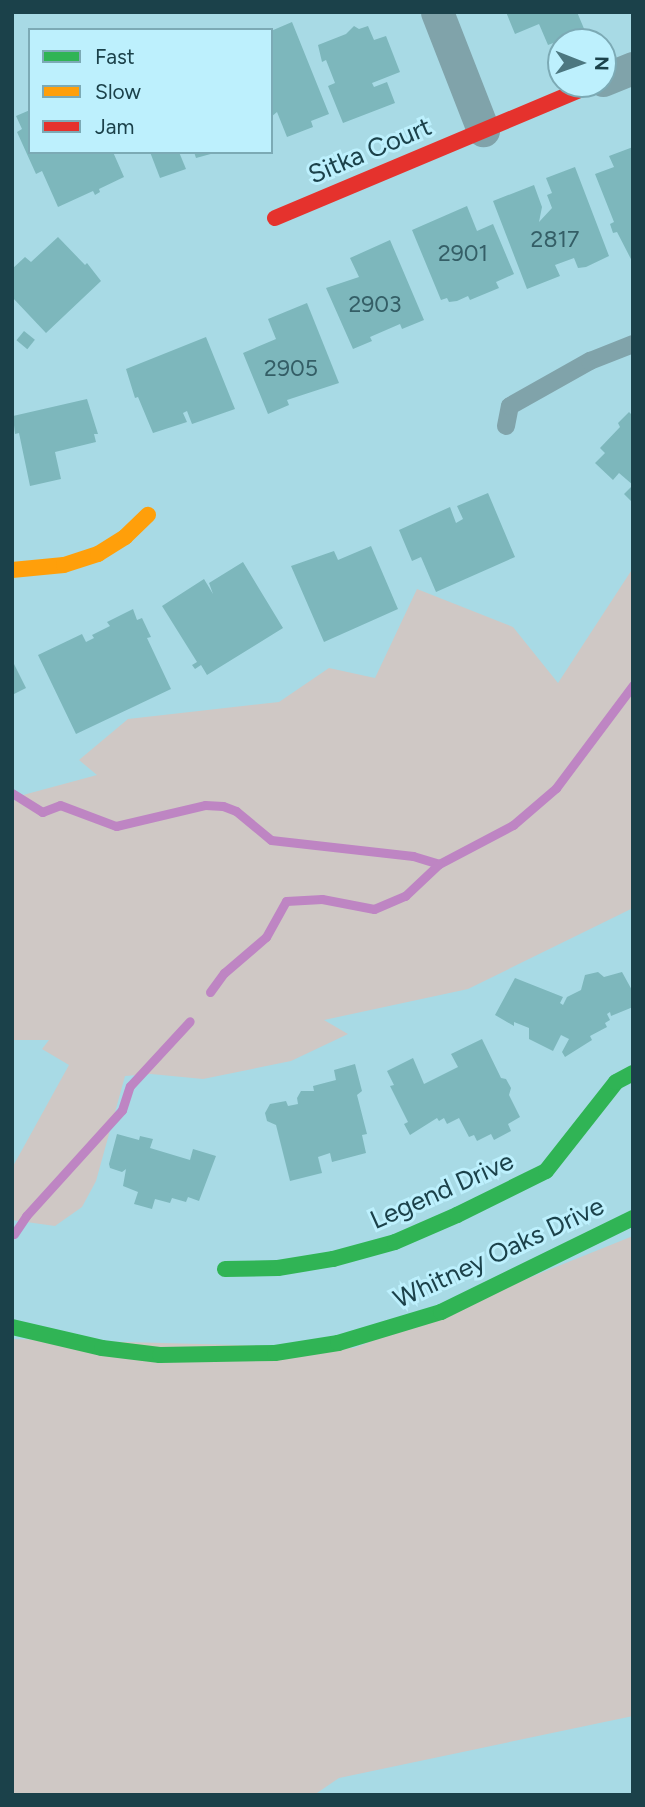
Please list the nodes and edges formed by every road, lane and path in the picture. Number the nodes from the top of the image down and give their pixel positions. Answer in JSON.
{"nodes":[{"id":1,"x":437,"y":12,"type":"edge"},
{"id":2,"x":560,"y":98,"type":"edge"},
{"id":3,"x":483,"y":130,"type":"junction"},
{"id":4,"x":275,"y":218,"type":"dead end"},
{"id":5,"x":633,"y":344,"type":"edge"},
{"id":6,"x":506,"y":426,"type":"dead end"},
{"id":7,"x":148,"y":515,"type":"dead end"},
{"id":8,"x":12,"y":570,"type":"edge"},
{"id":9,"x":633,"y":1073,"type":"edge"},
{"id":10,"x":633,"y":1218,"type":"edge"},
{"id":11,"x":225,"y":1269,"type":"dead end"},
{"id":12,"x":12,"y":1327,"type":"edge"}],
"edges":[{"from":1,"to":3,"type":"street"},
{"from":2,"to":3,"type":"street","name":"Sitka Court"},
{"from":3,"to":4,"type":"street","name":"Sitka Court"},
{"from":5,"to":6,"type":"lane"},
{"from":7,"to":8,"type":"street"},
{"from":9,"to":11,"type":"street","name":"Legend Drive"},
{"from":10,"to":12,"type":"street","name":"Whitney Oaks Drive"}]}
